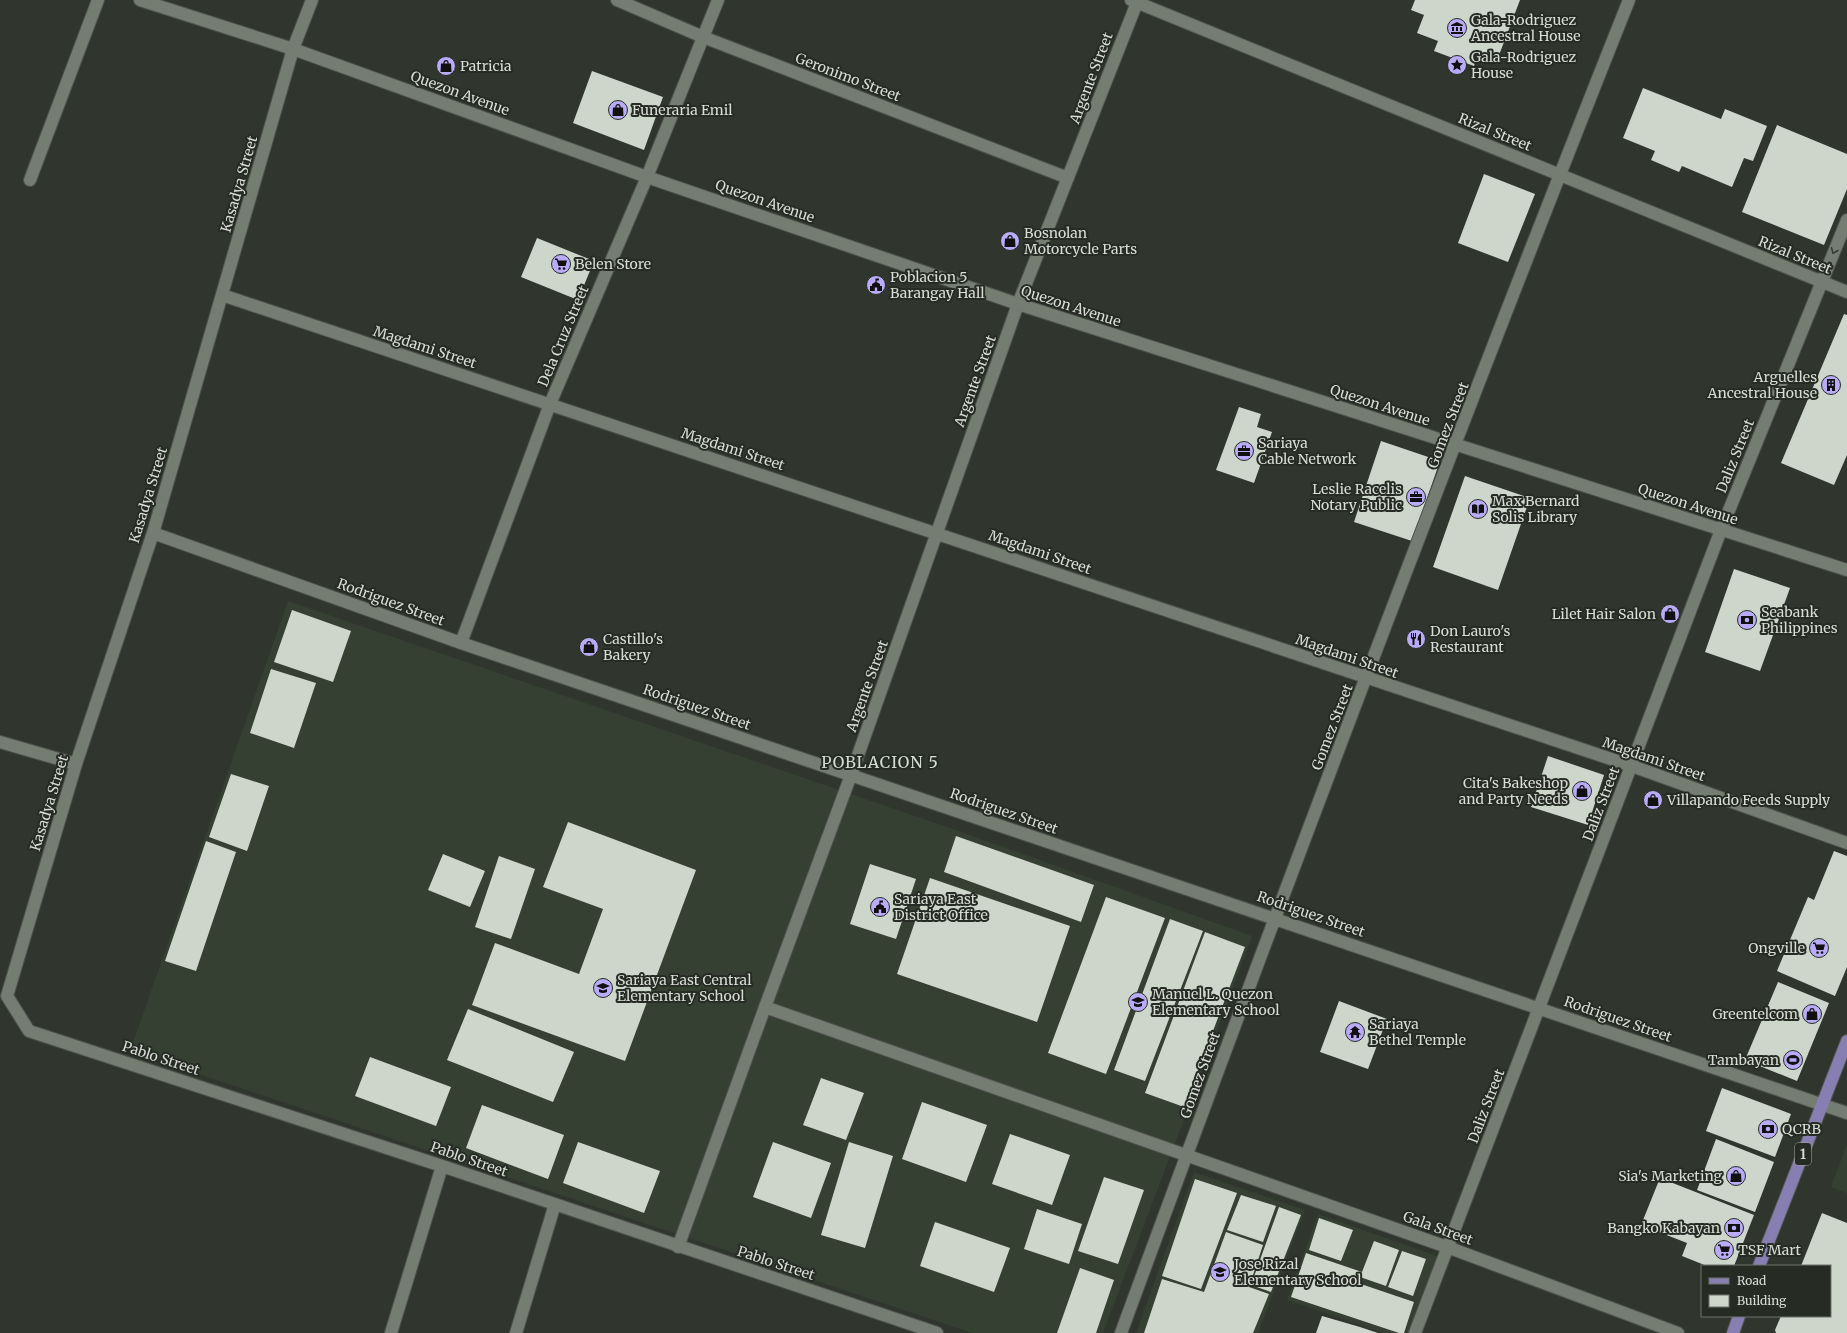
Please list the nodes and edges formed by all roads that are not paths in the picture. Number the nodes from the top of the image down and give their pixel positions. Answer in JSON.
{"nodes":[{"id":1,"x":98,"y":0,"type":"edge"},
{"id":2,"x":140,"y":0,"type":"edge"},
{"id":3,"x":312,"y":0,"type":"edge"},
{"id":4,"x":617,"y":0,"type":"edge"},
{"id":5,"x":718,"y":0,"type":"edge"},
{"id":6,"x":1629,"y":0,"type":"edge"},
{"id":7,"x":1135,"y":1,"type":"edge"},
{"id":8,"x":703,"y":37,"type":"junction"},
{"id":9,"x":294,"y":49,"type":"junction"},
{"id":10,"x":1560,"y":175,"type":"junction"},
{"id":11,"x":647,"y":177,"type":"junction"},
{"id":12,"x":1068,"y":178,"type":"junction"},
{"id":13,"x":30,"y":180,"type":"dead end"},
{"id":14,"x":1847,"y":220,"type":"edge"},
{"id":15,"x":1822,"y":282,"type":"junction"},
{"id":16,"x":1847,"y":292,"type":"edge"},
{"id":17,"x":222,"y":295,"type":"junction"},
{"id":18,"x":1018,"y":304,"type":"junction"},
{"id":19,"x":550,"y":404,"type":"junction"},
{"id":20,"x":1456,"y":445,"type":"junction"},
{"id":21,"x":1721,"y":530,"type":"junction"},
{"id":22,"x":153,"y":533,"type":"junction"},
{"id":23,"x":937,"y":533,"type":"junction"},
{"id":24,"x":1847,"y":570,"type":"edge"},
{"id":25,"x":461,"y":643,"type":"junction"},
{"id":26,"x":1367,"y":678,"type":"junction"},
{"id":27,"x":0,"y":742,"type":"edge"},
{"id":28,"x":76,"y":764,"type":"junction"},
{"id":29,"x":1632,"y":766,"type":"junction"},
{"id":30,"x":851,"y":775,"type":"junction"},
{"id":31,"x":1847,"y":843,"type":"edge"},
{"id":32,"x":1274,"y":918,"type":"junction"},
{"id":33,"x":7,"y":996,"type":"joint"},
{"id":34,"x":765,"y":1007,"type":"junction"},
{"id":35,"x":1540,"y":1008,"type":"junction"},
{"id":36,"x":1847,"y":1042,"type":"edge"},
{"id":37,"x":1822,"y":1104,"type":"junction"},
{"id":38,"x":1847,"y":1113,"type":"edge"},
{"id":39,"x":1186,"y":1155,"type":"junction"},
{"id":40,"x":442,"y":1166,"type":"junction"},
{"id":41,"x":555,"y":1204,"type":"junction"},
{"id":42,"x":678,"y":1246,"type":"junction"},
{"id":43,"x":1447,"y":1247,"type":"junction"},
{"id":44,"x":1759,"y":1265,"type":"edge"},
{"id":45,"x":1740,"y":1317,"type":"edge"},
{"id":46,"x":391,"y":1333,"type":"edge"},
{"id":47,"x":516,"y":1333,"type":"edge"},
{"id":48,"x":937,"y":1333,"type":"edge"},
{"id":49,"x":1121,"y":1333,"type":"edge"},
{"id":50,"x":1415,"y":1333,"type":"edge"},
{"id":51,"x":1678,"y":1333,"type":"edge"},
{"id":52,"x":1733,"y":1333,"type":"edge"}],
"edges":[{"from":1,"to":13,"type":"street"},
{"from":2,"to":9,"type":"street","name":"Quezon Avenue"},
{"from":3,"to":9,"type":"street","name":"Kasadya Street"},
{"from":4,"to":8,"type":"street","name":"Geronimo Street"},
{"from":5,"to":8,"type":"street","name":"Dela Cruz Street"},
{"from":6,"to":10,"type":"street","name":"Gomez Street"},
{"from":7,"to":10,"type":"street","name":"Rizal Street"},
{"from":7,"to":12,"type":"street","name":"Argente Street"},
{"from":8,"to":11,"type":"street","name":"Dela Cruz Street"},
{"from":8,"to":12,"type":"street","name":"Geronimo Street"},
{"from":9,"to":11,"type":"street","name":"Quezon Avenue"},
{"from":9,"to":17,"type":"street","name":"Kasadya Street"},
{"from":10,"to":15,"type":"street","name":"Rizal Street"},
{"from":10,"to":20,"type":"street","name":"Gomez Street"},
{"from":11,"to":18,"type":"street","name":"Quezon Avenue"},
{"from":11,"to":19,"type":"street","name":"Dela Cruz Street"},
{"from":12,"to":18,"type":"street","name":"Argente Street"},
{"from":14,"to":15,"type":"street","name":"Daliz Street","one_way":true},
{"from":15,"to":16,"type":"street","name":"Rizal Street"},
{"from":15,"to":21,"type":"street","name":"Daliz Street"},
{"from":17,"to":19,"type":"street","name":"Magdami Street"},
{"from":17,"to":22,"type":"street","name":"Kasadya Street"},
{"from":18,"to":20,"type":"street","name":"Quezon Avenue"},
{"from":18,"to":23,"type":"street","name":"Argente Street"},
{"from":19,"to":23,"type":"street","name":"Magdami Street"},
{"from":19,"to":25,"type":"street","name":"Dela Cruz Street"},
{"from":20,"to":21,"type":"street","name":"Quezon Avenue"},
{"from":20,"to":26,"type":"street","name":"Gomez Street"},
{"from":21,"to":24,"type":"street","name":"Quezon Avenue"},
{"from":21,"to":29,"type":"street","name":"Daliz Street"},
{"from":22,"to":25,"type":"street","name":"Rodriguez Street"},
{"from":22,"to":28,"type":"street","name":"Kasadya Street"},
{"from":23,"to":26,"type":"street","name":"Magdami Street"},
{"from":23,"to":30,"type":"street","name":"Argente Street"},
{"from":25,"to":30,"type":"street","name":"Rodriguez Street"},
{"from":26,"to":29,"type":"street","name":"Magdami Street"},
{"from":26,"to":32,"type":"street","name":"Gomez Street"},
{"from":27,"to":28,"type":"street"},
{"from":28,"to":33,"type":"street","name":"Kasadya Street"},
{"from":29,"to":31,"type":"street","name":"Magdami Street"},
{"from":29,"to":35,"type":"street","name":"Daliz Street"},
{"from":30,"to":32,"type":"street","name":"Rodriguez Street"},
{"from":30,"to":34,"type":"street","name":"Argente Street"},
{"from":32,"to":35,"type":"street","name":"Rodriguez Street"},
{"from":32,"to":39,"type":"street","name":"Gomez Street"},
{"from":33,"to":40,"type":"street","name":"Pablo Street"},
{"from":34,"to":39,"type":"street","name":"Gala Street"},
{"from":34,"to":42,"type":"street","name":"Argente Street"},
{"from":35,"to":37,"type":"street","name":"Rodriguez Street"},
{"from":35,"to":43,"type":"street","name":"Daliz Street"},
{"from":36,"to":37,"type":"main road","number":"1"},
{"from":37,"to":38,"type":"street","name":"Rodriguez Street"},
{"from":37,"to":44,"type":"main road","number":"1"},
{"from":39,"to":43,"type":"street","name":"Gala Street"},
{"from":39,"to":49,"type":"street","name":"Gomez Street"},
{"from":40,"to":41,"type":"street","name":"Pablo Street"},
{"from":40,"to":46,"type":"street"},
{"from":41,"to":42,"type":"street","name":"Pablo Street"},
{"from":41,"to":47,"type":"street"},
{"from":42,"to":48,"type":"street","name":"Pablo Street"},
{"from":43,"to":50,"type":"street","name":"Daliz Street"},
{"from":43,"to":51,"type":"street","name":"Gala Street"},
{"from":45,"to":52,"type":"main road"}]}
